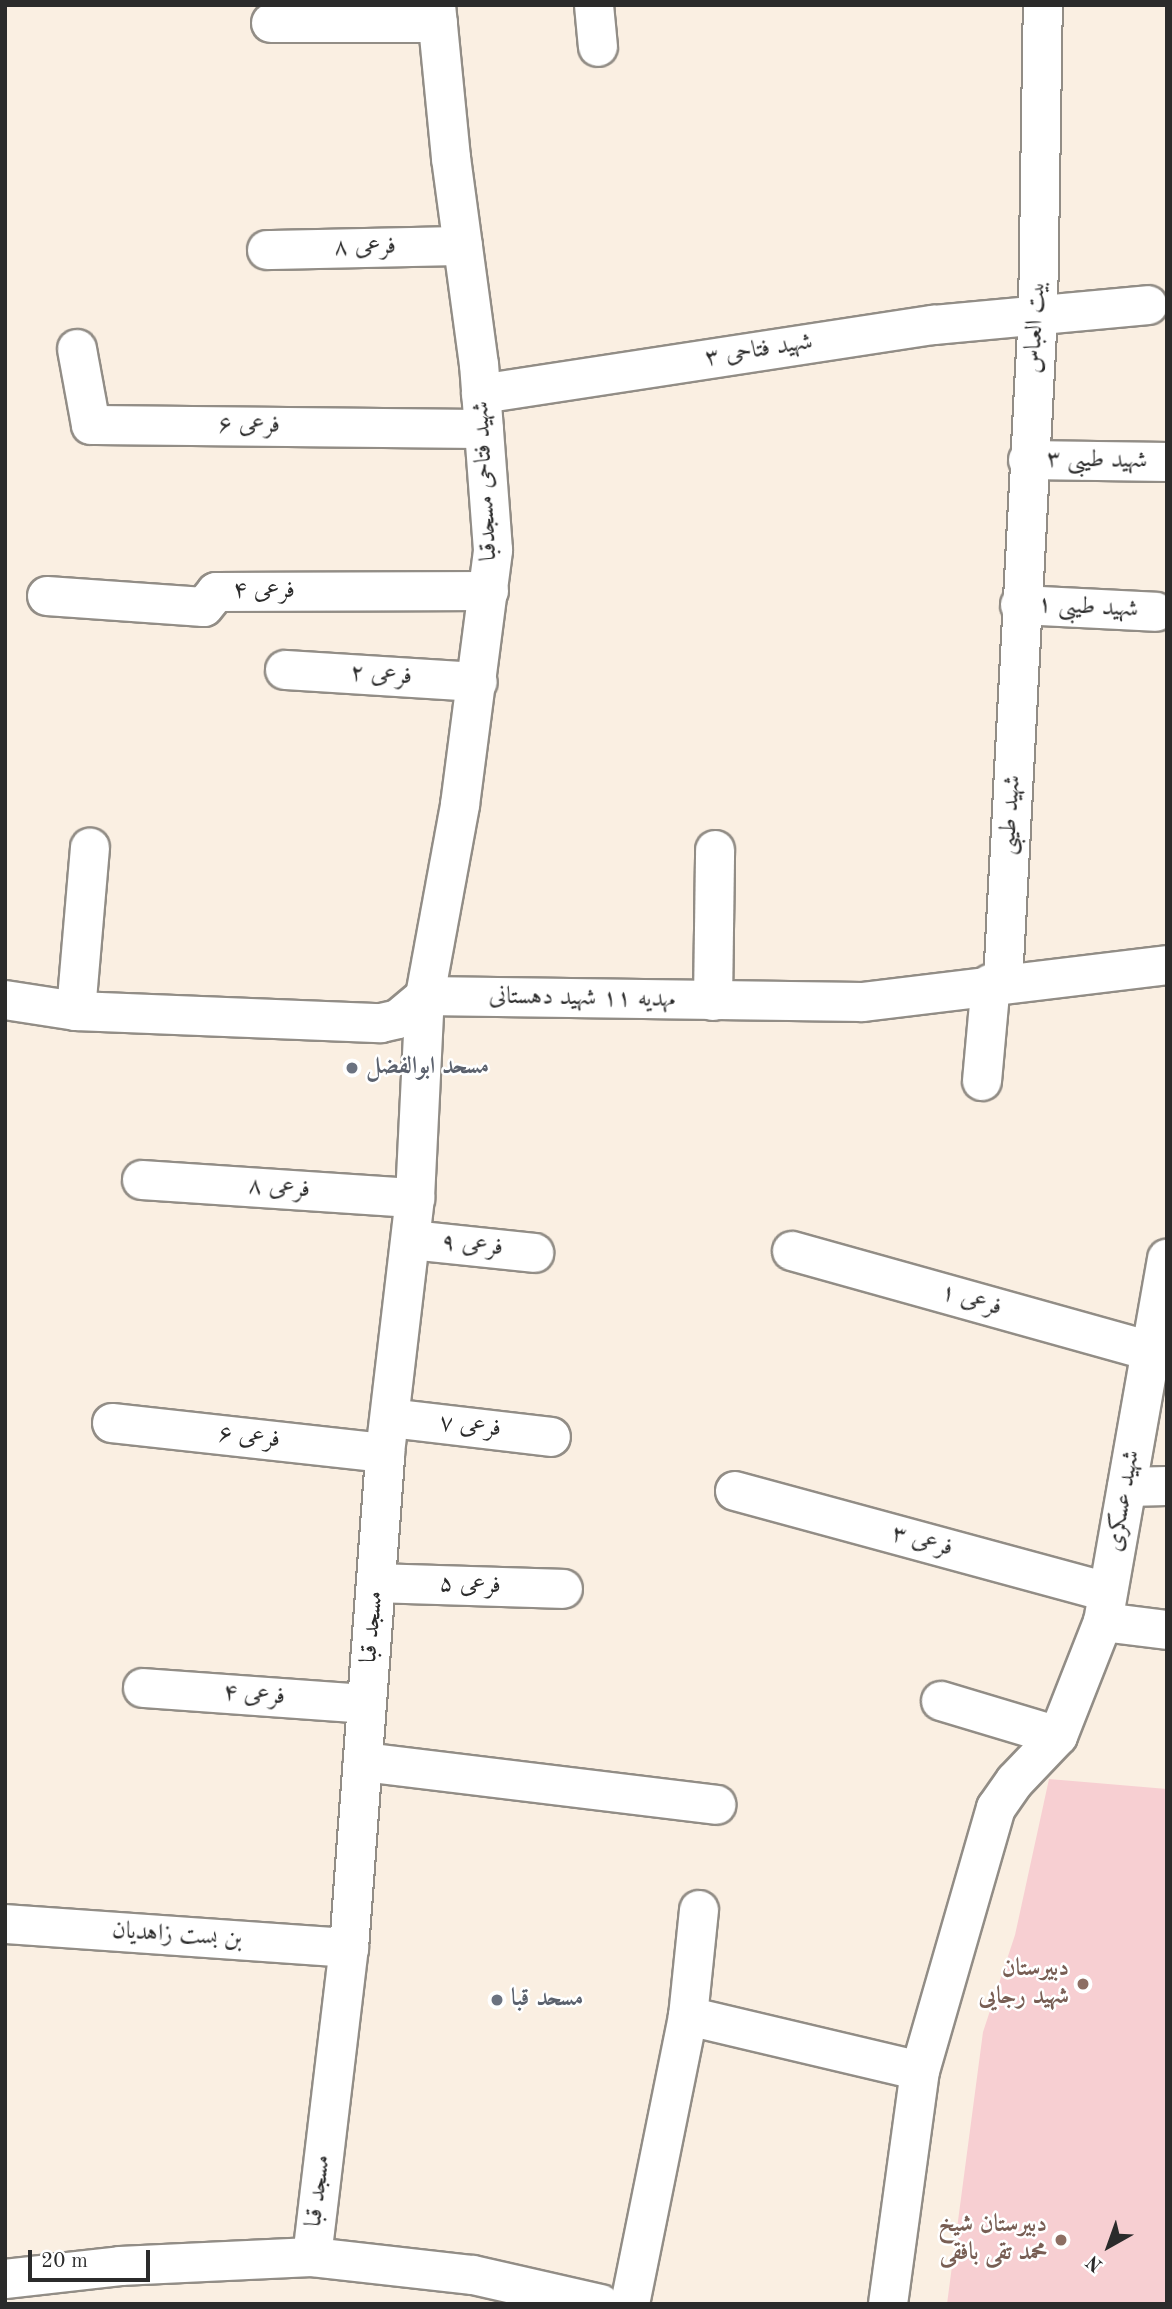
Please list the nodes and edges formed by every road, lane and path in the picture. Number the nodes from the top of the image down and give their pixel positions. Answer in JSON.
{"nodes":[{"id":1,"x":594,"y":5,"type":"edge"},
{"id":2,"x":1043,"y":5,"type":"edge"},
{"id":3,"x":437,"y":14,"type":"edge"},
{"id":4,"x":271,"y":23,"type":"dead end"},
{"id":5,"x":598,"y":47,"type":"dead end"},
{"id":6,"x":463,"y":246,"type":"junction"},
{"id":7,"x":267,"y":250,"type":"dead end"},
{"id":8,"x":1148,"y":305,"type":"dead end"},
{"id":9,"x":1038,"y":313,"type":"junction"},
{"id":10,"x":77,"y":349,"type":"dead end"},
{"id":11,"x":483,"y":411,"type":"junction"},
{"id":12,"x":1028,"y":460,"type":"junction"},
{"id":13,"x":1167,"y":462,"type":"edge"},
{"id":14,"x":489,"y":591,"type":"junction"},
{"id":15,"x":47,"y":596,"type":"dead end"},
{"id":16,"x":1020,"y":605,"type":"junction"},
{"id":17,"x":1156,"y":612,"type":"dead end"},
{"id":18,"x":1020,"y":649,"type":"joint"},
{"id":19,"x":285,"y":670,"type":"dead end"},
{"id":20,"x":478,"y":682,"type":"junction"},
{"id":21,"x":90,"y":848,"type":"dead end"},
{"id":22,"x":715,"y":850,"type":"dead end"},
{"id":23,"x":1167,"y":965,"type":"edge"},
{"id":24,"x":997,"y":982,"type":"junction"},
{"id":25,"x":425,"y":996,"type":"junction"},
{"id":26,"x":5,"y":1000,"type":"edge"},
{"id":27,"x":713,"y":1001,"type":"junction"},
{"id":28,"x":76,"y":1012,"type":"junction"},
{"id":29,"x":982,"y":1081,"type":"dead end"},
{"id":30,"x":142,"y":1180,"type":"dead end"},
{"id":31,"x":415,"y":1198,"type":"junction"},
{"id":32,"x":411,"y":1240,"type":"junction"},
{"id":33,"x":792,"y":1251,"type":"dead end"},
{"id":34,"x":534,"y":1253,"type":"dead end"},
{"id":35,"x":1167,"y":1259,"type":"edge"},
{"id":36,"x":1151,"y":1351,"type":"junction"},
{"id":37,"x":112,"y":1423,"type":"dead end"},
{"id":38,"x":388,"y":1436,"type":"junction"},
{"id":39,"x":551,"y":1437,"type":"dead end"},
{"id":40,"x":1167,"y":1486,"type":"edge"},
{"id":41,"x":1127,"y":1487,"type":"junction"},
{"id":42,"x":735,"y":1491,"type":"dead end"},
{"id":43,"x":377,"y":1583,"type":"junction"},
{"id":44,"x":563,"y":1589,"type":"dead end"},
{"id":45,"x":1106,"y":1607,"type":"junction"},
{"id":46,"x":1167,"y":1630,"type":"edge"},
{"id":47,"x":143,"y":1688,"type":"dead end"},
{"id":48,"x":941,"y":1701,"type":"dead end"},
{"id":49,"x":366,"y":1704,"type":"junction"},
{"id":50,"x":1058,"y":1736,"type":"junction"},
{"id":51,"x":363,"y":1762,"type":"junction"},
{"id":52,"x":716,"y":1805,"type":"dead end"},
{"id":53,"x":699,"y":1910,"type":"dead end"},
{"id":54,"x":5,"y":1924,"type":"edge"},
{"id":55,"x":349,"y":1948,"type":"junction"},
{"id":56,"x":688,"y":2016,"type":"junction"},
{"id":57,"x":920,"y":2071,"type":"junction"},
{"id":58,"x":312,"y":2257,"type":"junction"},
{"id":59,"x":5,"y":2279,"type":"edge"},
{"id":60,"x":471,"y":2289,"type":"edge"},
{"id":61,"x":601,"y":2304,"type":"edge"},
{"id":62,"x":630,"y":2304,"type":"edge"},
{"id":63,"x":888,"y":2304,"type":"edge"}],
"edges":[{"from":1,"to":5,"type":"street"},
{"from":2,"to":9,"type":"street","name":"بیت العباس"},
{"from":3,"to":4,"type":"street"},
{"from":3,"to":6,"type":"street","name":"شهید فتاحی مسجدقبا"},
{"from":6,"to":7,"type":"street","name":"فرعی ۸"},
{"from":6,"to":11,"type":"street","name":"شهید فتاحی مسجدقبا"},
{"from":8,"to":9,"type":"street","name":"شهید فتاحی ۳"},
{"from":9,"to":11,"type":"street","name":"شهید فتاحی ۳"},
{"from":9,"to":12,"type":"street","name":"بیت العباس"},
{"from":10,"to":11,"type":"street","name":"فرعی ۶"},
{"from":11,"to":14,"type":"street","name":"شهید فتاحی مسجدقبا"},
{"from":12,"to":13,"type":"street","name":"شهید طیبی ۳"},
{"from":12,"to":16,"type":"street","name":"بیت العباس"},
{"from":14,"to":15,"type":"street","name":"فرعی ۴"},
{"from":14,"to":20,"type":"street","name":"شهید فتاحی مسجدقبا"},
{"from":16,"to":17,"type":"street","name":"شهید طیبی ۱"},
{"from":16,"to":18,"type":"street","name":"بیت العباس"},
{"from":18,"to":24,"type":"street","name":"شهید طیبی"},
{"from":19,"to":20,"type":"street","name":"فرعی ۲"},
{"from":20,"to":25,"type":"street","name":"شهید فتاحی مسجدقبا"},
{"from":21,"to":28,"type":"street"},
{"from":22,"to":27,"type":"street"},
{"from":23,"to":24,"type":"street","name":"مهدیه ۱۱ شهید دهستانی"},
{"from":24,"to":27,"type":"street","name":"مهدیه ۱۱ شهید دهستانی"},
{"from":24,"to":29,"type":"street","name":"شهید طیبی"},
{"from":25,"to":27,"type":"street","name":"مهدیه ۱۱ شهید دهستانی"},
{"from":25,"to":28,"type":"street"},
{"from":25,"to":31,"type":"street","name":"مسجد قبا"},
{"from":26,"to":28,"type":"street"},
{"from":30,"to":31,"type":"street","name":"فرعی ۸"},
{"from":31,"to":32,"type":"street","name":"مسجد قبا"},
{"from":32,"to":34,"type":"street","name":"فرعی ۹"},
{"from":32,"to":38,"type":"street","name":"مسجد قبا"},
{"from":33,"to":36,"type":"street","name":"فرعی ۱"},
{"from":35,"to":36,"type":"street","name":"شهید عسکری"},
{"from":36,"to":41,"type":"street","name":"شهید عسکری"},
{"from":37,"to":38,"type":"street","name":"فرعی ۶"},
{"from":38,"to":39,"type":"street","name":"فرعی ۷"},
{"from":38,"to":43,"type":"street","name":"مسجد قبا"},
{"from":40,"to":41,"type":"street"},
{"from":41,"to":45,"type":"street","name":"شهید عسکری"},
{"from":42,"to":45,"type":"street","name":"فرعی ۳"},
{"from":43,"to":44,"type":"street","name":"فرعی ۵"},
{"from":43,"to":49,"type":"street","name":"مسجد قبا"},
{"from":45,"to":46,"type":"street"},
{"from":45,"to":50,"type":"street","name":"شهید عسکری"},
{"from":47,"to":49,"type":"street","name":"فرعی ۴"},
{"from":48,"to":50,"type":"street"},
{"from":49,"to":51,"type":"street","name":"مسجد قبا"},
{"from":50,"to":57,"type":"street"},
{"from":51,"to":52,"type":"street"},
{"from":51,"to":55,"type":"street","name":"مسجد قبا"},
{"from":53,"to":56,"type":"street"},
{"from":54,"to":55,"type":"street","name":"بن بست زاهدیان"},
{"from":55,"to":58,"type":"street","name":"مسجد قبا"},
{"from":56,"to":57,"type":"street"},
{"from":56,"to":62,"type":"street"},
{"from":57,"to":63,"type":"street"},
{"from":58,"to":59,"type":"street"},
{"from":58,"to":60,"type":"street"},
{"from":60,"to":61,"type":"street"}]}
